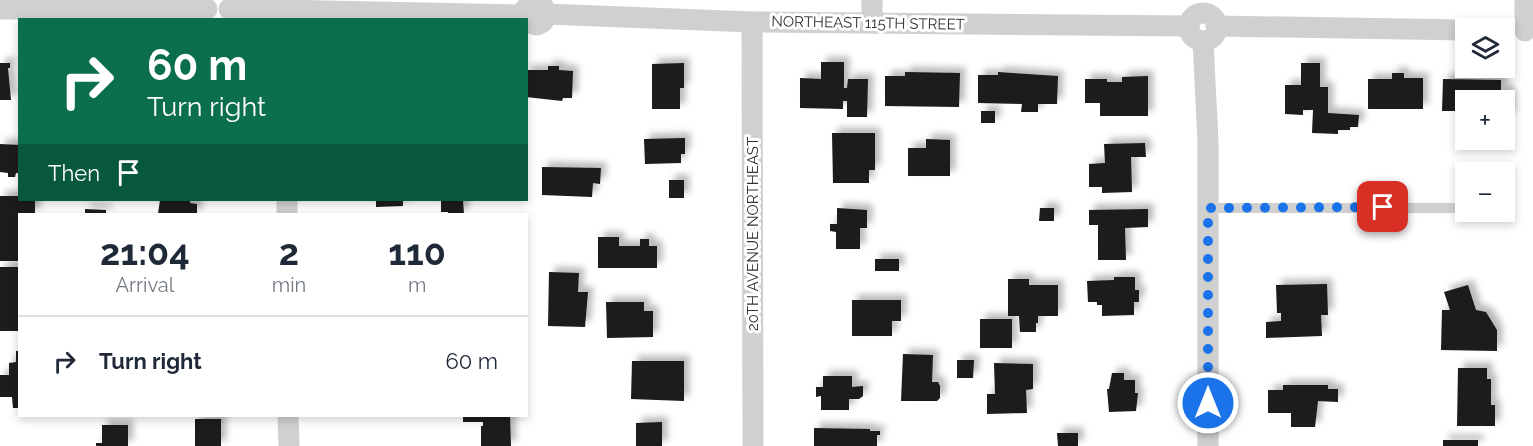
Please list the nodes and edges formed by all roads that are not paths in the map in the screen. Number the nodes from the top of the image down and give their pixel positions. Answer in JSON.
{"nodes":[{"id":1,"x":872,"y":0,"type":"edge"},
{"id":2,"x":1525,"y":0,"type":"edge"},
{"id":3,"x":218,"y":5,"type":"edge"},
{"id":4,"x":0,"y":9,"type":"edge"},
{"id":5,"x":532,"y":12,"type":"edge"},
{"id":6,"x":286,"y":15,"type":"edge"},
{"id":7,"x":1203,"y":21,"type":"edge"},
{"id":8,"x":752,"y":22,"type":"junction"},
{"id":9,"x":872,"y":23,"type":"junction"},
{"id":10,"x":1455,"y":30,"type":"edge"},
{"id":11,"x":1521,"y":31,"type":"edge"},
{"id":12,"x":1455,"y":207,"type":"edge"},
{"id":13,"x":1208,"y":208,"type":"junction"},
{"id":14,"x":288,"y":417,"type":"edge"},
{"id":15,"x":289,"y":446,"type":"edge"},
{"id":16,"x":753,"y":446,"type":"edge"},
{"id":17,"x":1208,"y":446,"type":"edge"}],
"edges":[{"from":1,"to":9,"type":"street"},
{"from":2,"to":11,"type":"street"},
{"from":3,"to":4,"type":"street","name":"NORTHEAST 115TH STREET"},
{"from":3,"to":6,"type":"street","name":"NORTHEAST 115TH STREET"},
{"from":5,"to":6,"type":"street","name":"NORTHEAST 115TH STREET"},
{"from":5,"to":8,"type":"street","name":"NORTHEAST 115TH STREET"},
{"from":7,"to":9,"type":"street","name":"NORTHEAST 115TH STREET"},
{"from":7,"to":10,"type":"street","name":"NORTHEAST 115TH STREET"},
{"from":7,"to":13,"type":"street"},
{"from":8,"to":9,"type":"street","name":"NORTHEAST 115TH STREET"},
{"from":8,"to":16,"type":"street","name":"20TH AVENUE NORTHEAST"},
{"from":12,"to":13,"type":"lane"},
{"from":13,"to":17,"type":"street"},
{"from":14,"to":15,"type":"street"}]}
